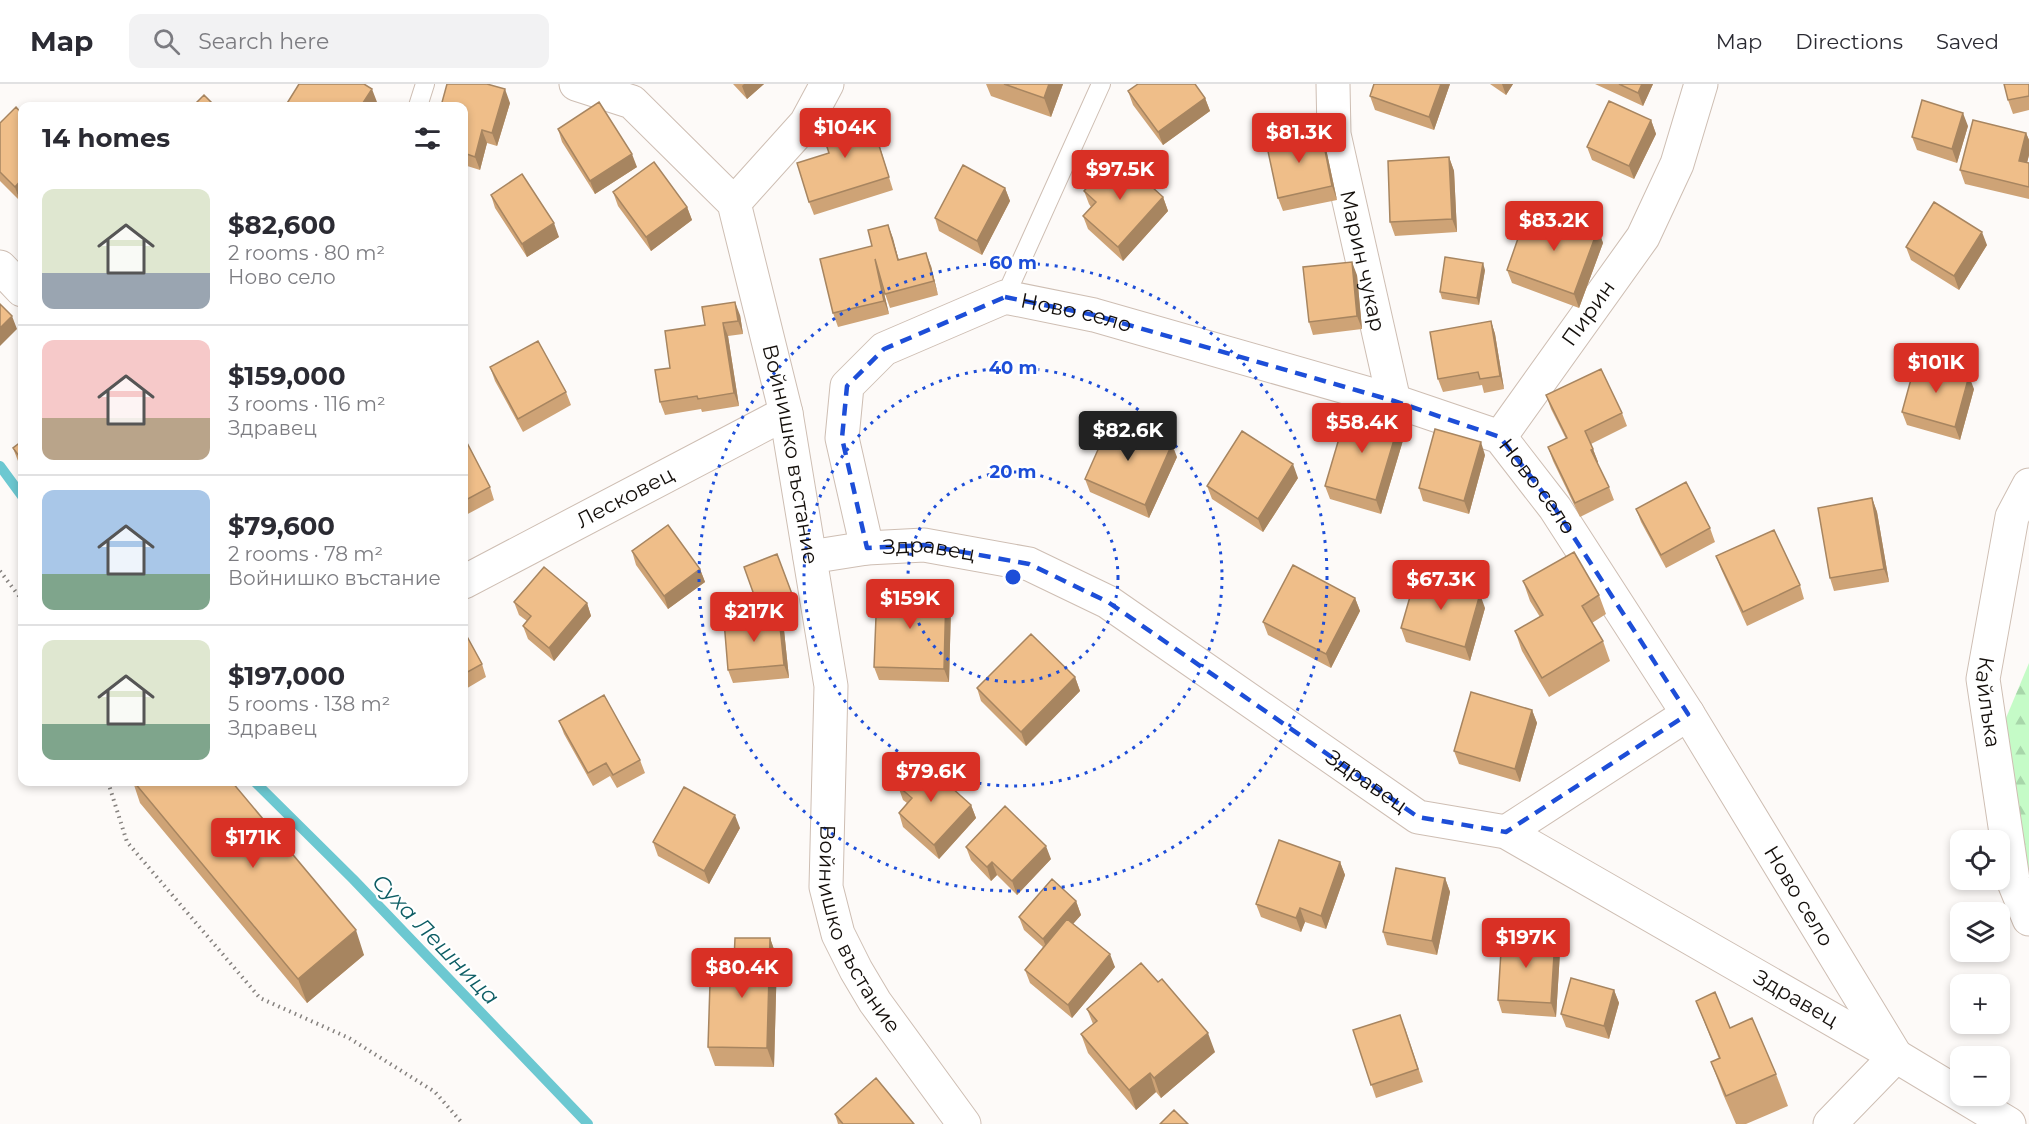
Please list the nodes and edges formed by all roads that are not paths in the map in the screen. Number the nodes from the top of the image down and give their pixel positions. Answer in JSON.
{"nodes":[{"id":1,"x":425,"y":84,"type":"edge"},
{"id":2,"x":576,"y":84,"type":"edge"},
{"id":3,"x":827,"y":84,"type":"edge"},
{"id":4,"x":1101,"y":84,"type":"edge"},
{"id":5,"x":1333,"y":84,"type":"edge"},
{"id":6,"x":1701,"y":84,"type":"edge"},
{"id":7,"x":419,"y":102,"type":"edge"},
{"id":8,"x":734,"y":203,"type":"junction"},
{"id":9,"x":0,"y":267,"type":"edge"},
{"id":10,"x":18,"y":286,"type":"edge"},
{"id":11,"x":1005,"y":297,"type":"junction"},
{"id":12,"x":1394,"y":401,"type":"junction"},
{"id":13,"x":786,"y":413,"type":"junction"},
{"id":14,"x":1500,"y":437,"type":"junction"},
{"id":15,"x":2029,"y":485,"type":"edge"},
{"id":16,"x":867,"y":548,"type":"junction"},
{"id":17,"x":810,"y":557,"type":"junction"},
{"id":18,"x":468,"y":580,"type":"edge"},
{"id":19,"x":1688,"y":714,"type":"junction"},
{"id":20,"x":1506,"y":832,"type":"junction"},
{"id":21,"x":2029,"y":919,"type":"edge"},
{"id":22,"x":1896,"y":1056,"type":"junction"},
{"id":23,"x":964,"y":1124,"type":"edge"},
{"id":24,"x":1830,"y":1124,"type":"edge"},
{"id":25,"x":2009,"y":1124,"type":"edge"}],
"edges":[{"from":1,"to":7,"type":"lane"},
{"from":2,"to":8,"type":"street"},
{"from":3,"to":8,"type":"street"},
{"from":4,"to":11,"type":"lane"},
{"from":5,"to":12,"type":"street","name":"Марин чукар"},
{"from":6,"to":14,"type":"street","name":"Пирин"},
{"from":8,"to":13,"type":"street","name":"Войнишко въстание"},
{"from":9,"to":10,"type":"street"},
{"from":11,"to":12,"type":"street","name":"Ново село"},
{"from":11,"to":16,"type":"street","name":"Ново село"},
{"from":12,"to":14,"type":"street","name":"Ново село"},
{"from":13,"to":17,"type":"street","name":"Войнишко въстание"},
{"from":13,"to":18,"type":"street","name":"Лесковец"},
{"from":14,"to":19,"type":"street","name":"Ново село"},
{"from":15,"to":21,"type":"street","name":"Кайлъка"},
{"from":16,"to":17,"type":"street","name":"Здравец"},
{"from":16,"to":20,"type":"street","name":"Здравец"},
{"from":17,"to":23,"type":"street","name":"Войнишко въстание"},
{"from":19,"to":20,"type":"street"},
{"from":19,"to":22,"type":"street","name":"Ново село"},
{"from":20,"to":22,"type":"street","name":"Здравец"},
{"from":22,"to":24,"type":"street"},
{"from":22,"to":25,"type":"street","name":"Здравец"}]}
